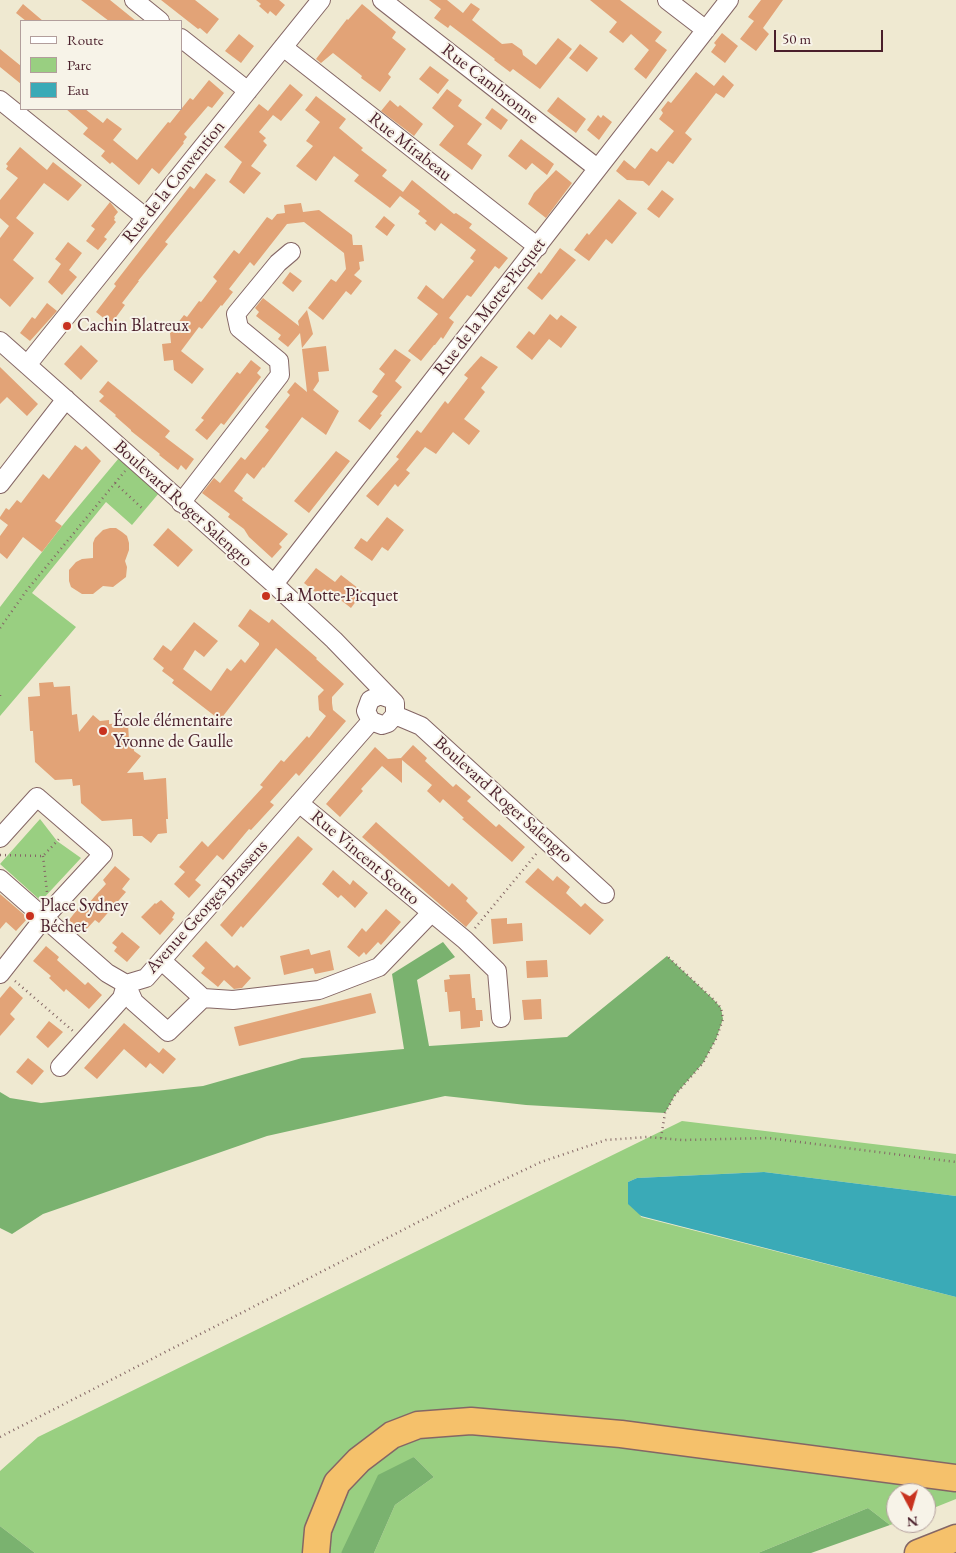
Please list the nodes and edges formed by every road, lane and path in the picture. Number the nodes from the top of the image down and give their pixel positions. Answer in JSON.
{"nodes":[{"id":1,"x":134,"y":0,"type":"edge"},
{"id":2,"x":321,"y":0,"type":"edge"},
{"id":3,"x":382,"y":0,"type":"edge"},
{"id":4,"x":666,"y":0,"type":"edge"},
{"id":5,"x":729,"y":0,"type":"edge"},
{"id":6,"x":159,"y":20,"type":"edge"},
{"id":7,"x":706,"y":30,"type":"junction"},
{"id":8,"x":182,"y":39,"type":"edge"},
{"id":9,"x":283,"y":47,"type":"junction"},
{"id":10,"x":248,"y":91,"type":"junction"},
{"id":11,"x":0,"y":100,"type":"edge"},
{"id":12,"x":597,"y":168,"type":"junction"},
{"id":13,"x":146,"y":217,"type":"junction"},
{"id":14,"x":538,"y":247,"type":"junction"},
{"id":15,"x":291,"y":252,"type":"dead end"},
{"id":16,"x":0,"y":341,"type":"edge"},
{"id":17,"x":28,"y":365,"type":"junction"},
{"id":18,"x":66,"y":399,"type":"junction"},
{"id":19,"x":135,"y":461,"type":"junction"},
{"id":20,"x":115,"y":483,"type":"junction"},
{"id":21,"x":0,"y":484,"type":"edge"},
{"id":22,"x":181,"y":503,"type":"junction"},
{"id":23,"x":143,"y":509,"type":"dead end"},
{"id":24,"x":274,"y":584,"type":"junction"},
{"id":25,"x":0,"y":628,"type":"edge"},
{"id":26,"x":363,"y":670,"type":"junction"},
{"id":27,"x":393,"y":707,"type":"junction"},
{"id":28,"x":369,"y":713,"type":"junction"},
{"id":29,"x":299,"y":803,"type":"junction"},
{"id":30,"x":71,"y":826,"type":"junction"},
{"id":31,"x":0,"y":838,"type":"edge"},
{"id":32,"x":547,"y":840,"type":"junction"},
{"id":33,"x":0,"y":855,"type":"edge"},
{"id":34,"x":43,"y":856,"type":"junction"},
{"id":35,"x":0,"y":879,"type":"edge"},
{"id":36,"x":605,"y":894,"type":"dead end"},
{"id":37,"x":432,"y":913,"type":"junction"},
{"id":38,"x":47,"y":915,"type":"junction"},
{"id":39,"x":464,"y":940,"type":"junction"},
{"id":40,"x":667,"y":956,"type":"dead end"},
{"id":41,"x":162,"y":961,"type":"junction"},
{"id":42,"x":2,"y":972,"type":"edge"},
{"id":43,"x":126,"y":984,"type":"junction"},
{"id":44,"x":203,"y":998,"type":"junction"},
{"id":45,"x":501,"y":1018,"type":"dead end"},
{"id":46,"x":84,"y":1040,"type":"junction"},
{"id":47,"x":60,"y":1066,"type":"dead end"},
{"id":48,"x":661,"y":1138,"type":"junction"},
{"id":49,"x":956,"y":1162,"type":"edge"},
{"id":50,"x":0,"y":1437,"type":"edge"},
{"id":51,"x":956,"y":1478,"type":"edge"},
{"id":52,"x":956,"y":1538,"type":"edge"},
{"id":53,"x":316,"y":1553,"type":"edge"},
{"id":54,"x":918,"y":1553,"type":"edge"}],
"edges":[{"from":1,"to":6,"type":"street"},
{"from":2,"to":9,"type":"street","name":"Rue de la Convention"},
{"from":3,"to":12,"type":"street","name":"Rue Cambronne"},
{"from":4,"to":7,"type":"street"},
{"from":5,"to":7,"type":"street","name":"Rue de la Motte-Picquet"},
{"from":7,"to":12,"type":"street","name":"Rue de la Motte-Picquet"},
{"from":8,"to":10,"type":"street"},
{"from":9,"to":10,"type":"street","name":"Rue de la Convention"},
{"from":9,"to":14,"type":"street","name":"Rue Mirabeau"},
{"from":10,"to":13,"type":"street","name":"Rue de la Convention"},
{"from":11,"to":13,"type":"street"},
{"from":12,"to":14,"type":"street","name":"Rue de la Motte-Picquet"},
{"from":13,"to":17,"type":"street","name":"Rue de la Convention"},
{"from":14,"to":24,"type":"street","name":"Rue de la Motte-Picquet"},
{"from":15,"to":22,"type":"street"},
{"from":16,"to":17,"type":"street","name":"Boulevard Roger Salengro"},
{"from":17,"to":18,"type":"street","name":"Boulevard Roger Salengro"},
{"from":18,"to":19,"type":"street","name":"Boulevard Roger Salengro"},
{"from":18,"to":21,"type":"street"},
{"from":19,"to":20,"type":"path"},
{"from":19,"to":22,"type":"street","name":"Boulevard Roger Salengro"},
{"from":20,"to":23,"type":"path"},
{"from":20,"to":25,"type":"path"},
{"from":22,"to":24,"type":"street","name":"Boulevard Roger Salengro"},
{"from":24,"to":26,"type":"street","name":"Boulevard Roger Salengro"},
{"from":26,"to":27,"type":"street","name":"Boulevard Roger Salengro"},
{"from":26,"to":28,"type":"street"},
{"from":27,"to":28,"type":"street"},
{"from":27,"to":28,"type":"street"},
{"from":27,"to":32,"type":"street","name":"Boulevard Roger Salengro"},
{"from":28,"to":29,"type":"street","name":"Avenue Georges Brassens"},
{"from":29,"to":37,"type":"street","name":"Rue Vincent Scotto"},
{"from":29,"to":41,"type":"street","name":"Avenue Georges Brassens"},
{"from":30,"to":31,"type":"street"},
{"from":30,"to":34,"type":"path"},
{"from":30,"to":38,"type":"street"},
{"from":32,"to":36,"type":"street","name":"Boulevard Roger Salengro"},
{"from":32,"to":39,"type":"path"},
{"from":33,"to":34,"type":"path"},
{"from":34,"to":38,"type":"path"},
{"from":35,"to":38,"type":"street","name":"Avenue Georges Brassens"},
{"from":37,"to":39,"type":"street","name":"Rue Vincent Scotto"},
{"from":37,"to":44,"type":"street","name":"Rue Vincent Scotto"},
{"from":38,"to":42,"type":"street"},
{"from":38,"to":43,"type":"street","name":"Avenue Georges Brassens"},
{"from":39,"to":45,"type":"street","name":"Rue Vincent Scotto"},
{"from":40,"to":48,"type":"path"},
{"from":41,"to":43,"type":"street","name":"Avenue Georges Brassens"},
{"from":41,"to":44,"type":"street"},
{"from":42,"to":46,"type":"path"},
{"from":43,"to":44,"type":"street"},
{"from":43,"to":46,"type":"street"},
{"from":46,"to":47,"type":"street"},
{"from":48,"to":49,"type":"path"},
{"from":48,"to":50,"type":"path"},
{"from":51,"to":53,"type":"highway"},
{"from":52,"to":54,"type":"highway"}]}
